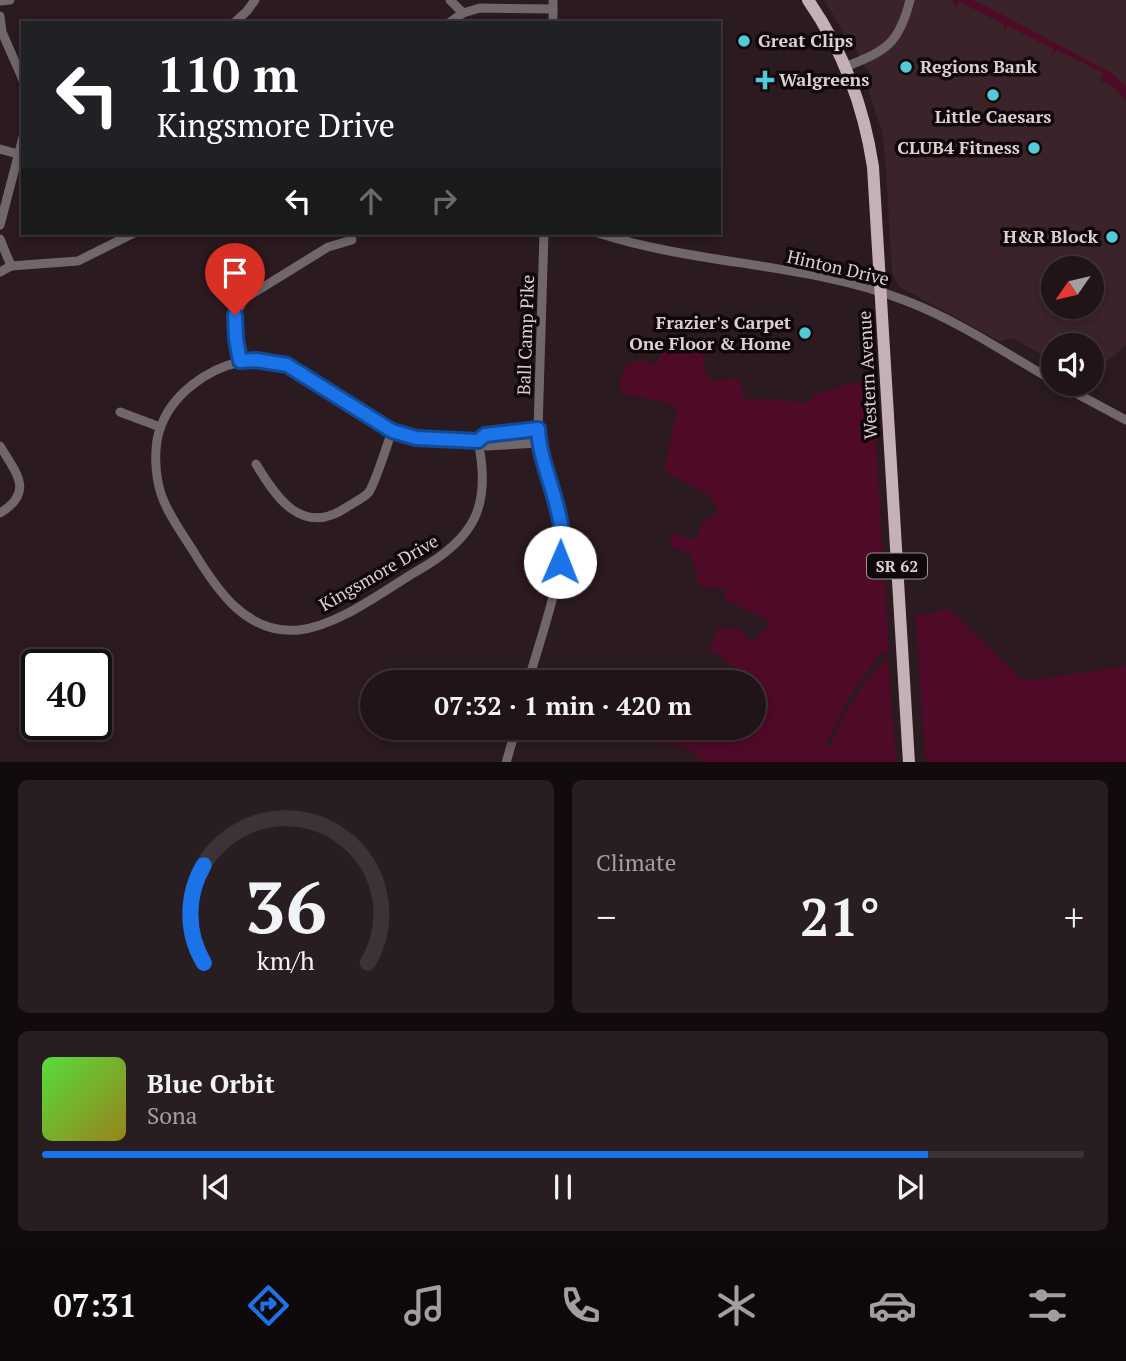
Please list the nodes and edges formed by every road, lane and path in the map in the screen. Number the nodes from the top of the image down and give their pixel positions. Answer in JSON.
{"nodes":[{"id":1,"x":10,"y":0,"type":"edge"},
{"id":2,"x":255,"y":0,"type":"edge"},
{"id":3,"x":450,"y":0,"type":"edge"},
{"id":4,"x":808,"y":0,"type":"edge"},
{"id":5,"x":910,"y":0,"type":"edge"},
{"id":6,"x":0,"y":1,"type":"edge"},
{"id":7,"x":553,"y":5,"type":"edge"},
{"id":8,"x":463,"y":13,"type":"junction"},
{"id":9,"x":0,"y":16,"type":"edge"},
{"id":10,"x":236,"y":21,"type":"edge"},
{"id":11,"x":452,"y":21,"type":"edge"},
{"id":12,"x":845,"y":67,"type":"junction"},
{"id":13,"x":21,"y":75,"type":"edge"},
{"id":14,"x":21,"y":144,"type":"edge"},
{"id":15,"x":0,"y":149,"type":"edge"},
{"id":16,"x":18,"y":154,"type":"junction"},
{"id":17,"x":0,"y":225,"type":"edge"},
{"id":18,"x":130,"y":235,"type":"edge"},
{"id":19,"x":544,"y":235,"type":"edge"},
{"id":20,"x":605,"y":235,"type":"edge"},
{"id":21,"x":0,"y":239,"type":"edge"},
{"id":22,"x":352,"y":240,"type":"dead end"},
{"id":23,"x":11,"y":266,"type":"junction"},
{"id":24,"x":0,"y":272,"type":"edge"},
{"id":25,"x":881,"y":292,"type":"junction"},
{"id":26,"x":240,"y":361,"type":"junction"},
{"id":27,"x":1041,"y":374,"type":"edge"},
{"id":28,"x":1081,"y":396,"type":"edge"},
{"id":29,"x":120,"y":412,"type":"dead end"},
{"id":30,"x":1126,"y":420,"type":"edge"},
{"id":31,"x":160,"y":427,"type":"junction"},
{"id":32,"x":538,"y":429,"type":"junction"},
{"id":33,"x":392,"y":431,"type":"junction"},
{"id":34,"x":478,"y":441,"type":"junction"},
{"id":35,"x":539,"y":443,"type":"junction"},
{"id":36,"x":0,"y":446,"type":"edge"},
{"id":37,"x":256,"y":464,"type":"dead end"},
{"id":38,"x":0,"y":513,"type":"edge"},
{"id":39,"x":531,"y":670,"type":"edge"},
{"id":40,"x":512,"y":740,"type":"edge"},
{"id":41,"x":506,"y":762,"type":"edge"},
{"id":42,"x":909,"y":762,"type":"edge"}],
"edges":[{"from":1,"to":6,"type":"street"},
{"from":2,"to":10,"type":"street"},
{"from":3,"to":8,"type":"street"},
{"from":4,"to":12,"type":"main road","name":"Western Avenue","number":"SR 62"},
{"from":5,"to":12,"type":"street"},
{"from":7,"to":8,"type":"street"},
{"from":8,"to":11,"type":"street"},
{"from":9,"to":13,"type":"street"},
{"from":12,"to":25,"type":"main road","name":"Western Avenue","number":"SR 62"},
{"from":14,"to":16,"type":"street"},
{"from":15,"to":16,"type":"street"},
{"from":16,"to":17,"type":"street"},
{"from":18,"to":23,"type":"street"},
{"from":19,"to":32,"type":"street","name":"Ball Camp Pike"},
{"from":20,"to":25,"type":"street","name":"Hinton Drive"},
{"from":21,"to":23,"type":"street"},
{"from":22,"to":26,"type":"street"},
{"from":23,"to":24,"type":"street"},
{"from":25,"to":27,"type":"street","name":"Hinton Drive"},
{"from":25,"to":42,"type":"main road","name":"Western Avenue","number":"SR 62"},
{"from":26,"to":31,"type":"street","name":"Kingsmore Drive"},
{"from":26,"to":33,"type":"street","name":"Kingsmore Drive"},
{"from":28,"to":30,"type":"street","name":"Hinton Drive"},
{"from":29,"to":31,"type":"street"},
{"from":31,"to":34,"type":"street","name":"Kingsmore Drive"},
{"from":32,"to":34,"type":"street","name":"Kingsmore Drive"},
{"from":32,"to":35,"type":"street","name":"Ball Camp Pike"},
{"from":33,"to":34,"type":"street","name":"Kingsmore Drive"},
{"from":33,"to":37,"type":"street"},
{"from":34,"to":35,"type":"street","name":"Kingsmore Drive"},
{"from":35,"to":39,"type":"street","name":"Ball Camp Pike"},
{"from":36,"to":38,"type":"street"},
{"from":40,"to":41,"type":"street"}]}
